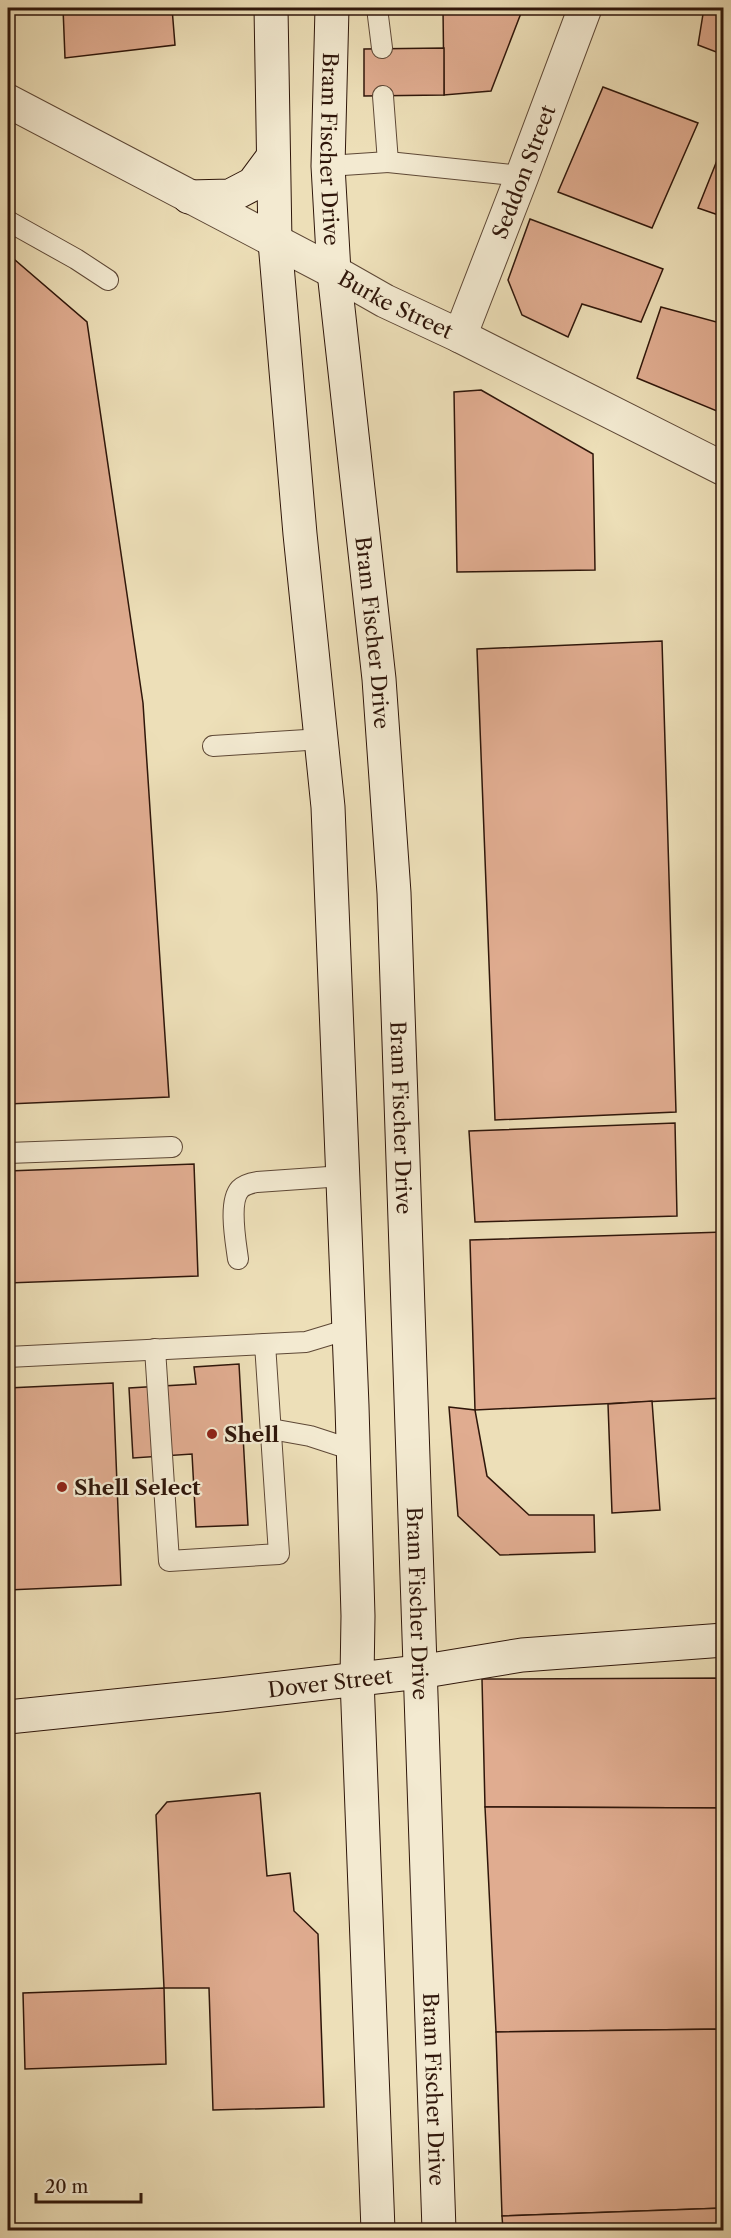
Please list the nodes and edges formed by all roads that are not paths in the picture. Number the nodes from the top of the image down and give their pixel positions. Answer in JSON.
{"nodes":[{"id":1,"x":271,"y":8,"type":"edge"},
{"id":2,"x":332,"y":8,"type":"edge"},
{"id":3,"x":377,"y":8,"type":"edge"},
{"id":4,"x":585,"y":8,"type":"edge"},
{"id":5,"x":382,"y":48,"type":"dead end"},
{"id":6,"x":383,"y":96,"type":"dead end"},
{"id":7,"x":8,"y":101,"type":"edge"},
{"id":8,"x":273,"y":157,"type":"junction"},
{"id":9,"x":388,"y":162,"type":"junction"},
{"id":10,"x":328,"y":166,"type":"junction"},
{"id":11,"x":522,"y":176,"type":"junction"},
{"id":12,"x":189,"y":197,"type":"junction"},
{"id":13,"x":8,"y":221,"type":"edge"},
{"id":14,"x":275,"y":242,"type":"junction"},
{"id":15,"x":334,"y":272,"type":"junction"},
{"id":16,"x":108,"y":280,"type":"dead end"},
{"id":17,"x":460,"y":336,"type":"junction"},
{"id":18,"x":723,"y":470,"type":"edge"},
{"id":19,"x":322,"y":739,"type":"junction"},
{"id":20,"x":213,"y":746,"type":"dead end"},
{"id":21,"x":172,"y":1147,"type":"dead end"},
{"id":22,"x":8,"y":1153,"type":"edge"},
{"id":23,"x":343,"y":1176,"type":"junction"},
{"id":24,"x":238,"y":1259,"type":"dead end"},
{"id":25,"x":349,"y":1329,"type":"junction"},
{"id":26,"x":265,"y":1344,"type":"junction"},
{"id":27,"x":155,"y":1349,"type":"junction"},
{"id":28,"x":8,"y":1357,"type":"edge"},
{"id":29,"x":271,"y":1430,"type":"junction"},
{"id":30,"x":353,"y":1450,"type":"junction"},
{"id":31,"x":723,"y":1640,"type":"edge"},
{"id":32,"x":419,"y":1672,"type":"junction"},
{"id":33,"x":357,"y":1679,"type":"junction"},
{"id":34,"x":8,"y":1717,"type":"edge"},
{"id":35,"x":378,"y":2230,"type":"edge"},
{"id":36,"x":439,"y":2230,"type":"edge"}],
"edges":[{"from":1,"to":8,"type":"main road"},
{"from":2,"to":10,"type":"main road","name":"Bram Fischer Drive"},
{"from":3,"to":5,"type":"lane"},
{"from":4,"to":11,"type":"main road","name":"Seddon Street"},
{"from":6,"to":9,"type":"lane"},
{"from":7,"to":12,"type":"main road","name":"Burke Street"},
{"from":8,"to":12,"type":"main road"},
{"from":8,"to":14,"type":"main road"},
{"from":9,"to":10,"type":"lane"},
{"from":9,"to":11,"type":"lane"},
{"from":10,"to":15,"type":"main road","name":"Bram Fischer Drive"},
{"from":11,"to":17,"type":"main road","name":"Seddon Street"},
{"from":12,"to":14,"type":"main road","name":"Burke Street"},
{"from":13,"to":16,"type":"lane"},
{"from":14,"to":15,"type":"main road","name":"Burke Street"},
{"from":14,"to":19,"type":"main road"},
{"from":15,"to":17,"type":"main road","name":"Burke Street"},
{"from":15,"to":32,"type":"main road","name":"Bram Fischer Drive"},
{"from":17,"to":18,"type":"main road","name":"Burke Street"},
{"from":19,"to":20,"type":"lane"},
{"from":19,"to":23,"type":"main road"},
{"from":21,"to":22,"type":"lane"},
{"from":23,"to":24,"type":"lane"},
{"from":23,"to":25,"type":"main road"},
{"from":25,"to":26,"type":"lane"},
{"from":25,"to":30,"type":"main road"},
{"from":26,"to":27,"type":"lane"},
{"from":26,"to":29,"type":"lane"},
{"from":27,"to":28,"type":"lane"},
{"from":27,"to":29,"type":"lane"},
{"from":29,"to":30,"type":"lane"},
{"from":30,"to":33,"type":"main road"},
{"from":31,"to":32,"type":"main road","name":"Dover Street"},
{"from":32,"to":33,"type":"main road","name":"Dover Street"},
{"from":32,"to":36,"type":"main road","name":"Bram Fischer Drive"},
{"from":33,"to":34,"type":"main road","name":"Dover Street"},
{"from":33,"to":35,"type":"main road"}]}
